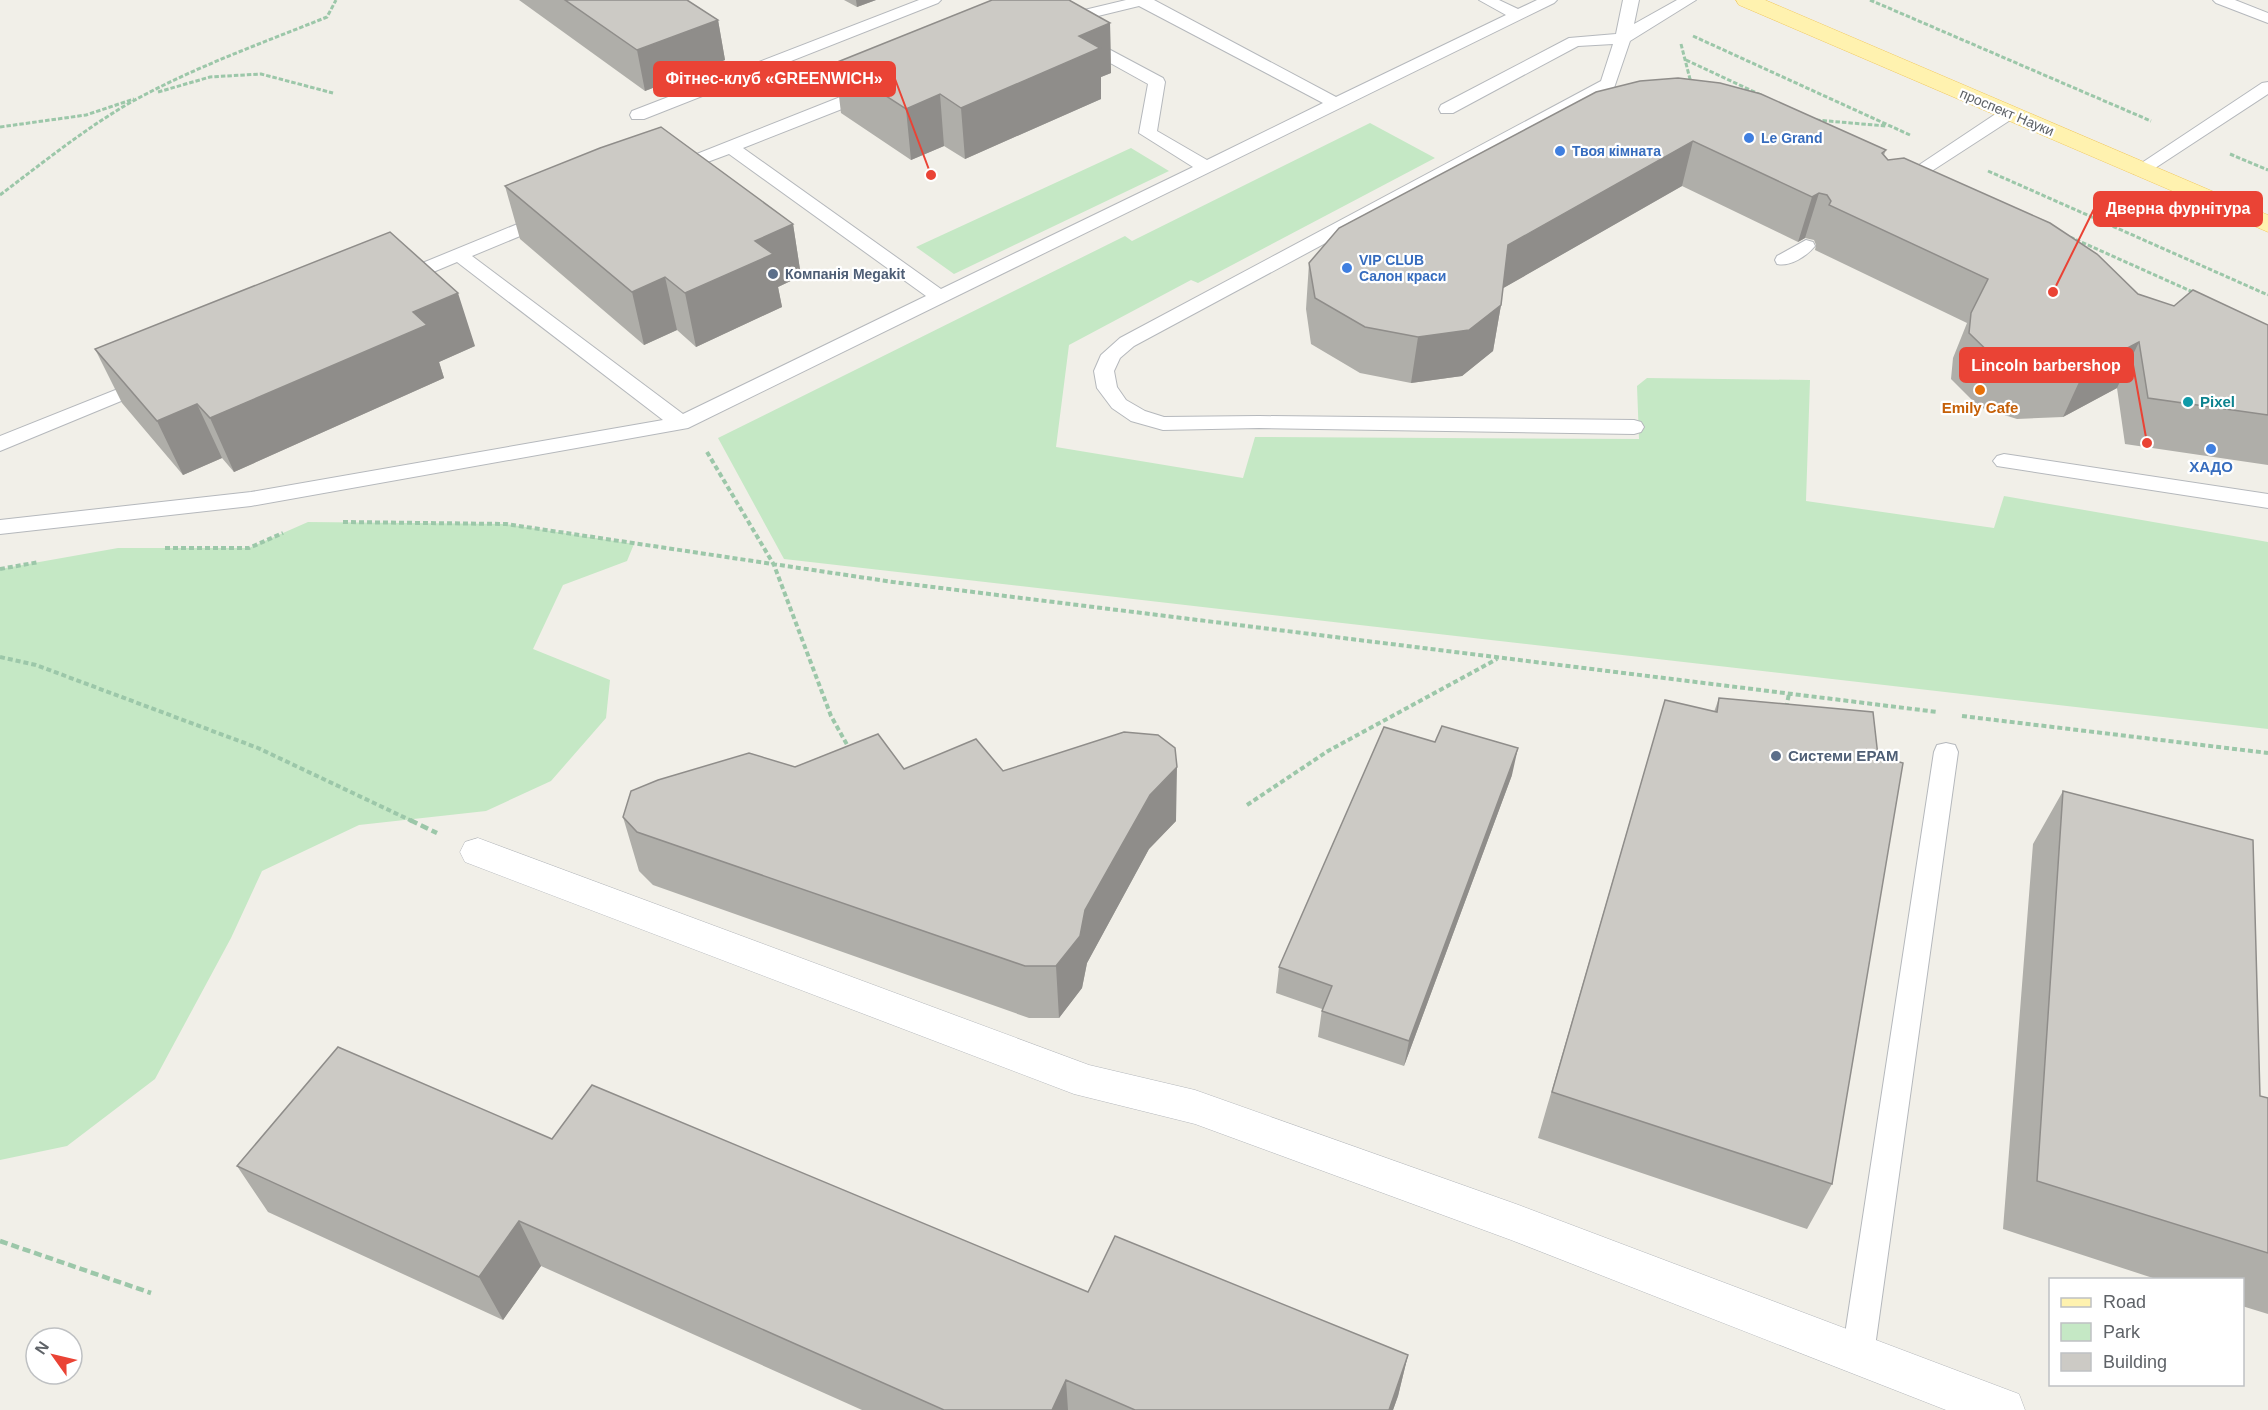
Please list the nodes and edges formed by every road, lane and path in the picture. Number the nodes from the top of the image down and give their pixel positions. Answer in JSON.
{"nodes":[{"id":1,"x":336,"y":0,"type":"edge"},
{"id":2,"x":933,"y":0,"type":"edge"},
{"id":3,"x":1486,"y":0,"type":"edge"},
{"id":4,"x":1549,"y":0,"type":"edge"},
{"id":5,"x":1630,"y":0,"type":"edge"},
{"id":6,"x":1688,"y":0,"type":"edge"},
{"id":7,"x":1747,"y":0,"type":"edge"},
{"id":8,"x":1870,"y":0,"type":"edge"},
{"id":9,"x":2221,"y":0,"type":"edge"},
{"id":10,"x":1144,"y":1,"type":"edge"},
{"id":11,"x":1518,"y":15,"type":"junction"},
{"id":12,"x":2268,"y":18,"type":"edge"},
{"id":13,"x":1623,"y":39,"type":"junction"},
{"id":14,"x":1680,"y":39,"type":"dead end"},
{"id":15,"x":1685,"y":60,"type":"junction"},
{"id":16,"x":886,"y":85,"type":"edge"},
{"id":17,"x":2268,"y":87,"type":"edge"},
{"id":18,"x":1693,"y":90,"type":"edge"},
{"id":19,"x":333,"y":93,"type":"dead end"},
{"id":20,"x":141,"y":97,"type":"junction"},
{"id":21,"x":1766,"y":97,"type":"edge"},
{"id":22,"x":1335,"y":103,"type":"junction"},
{"id":23,"x":1447,"y":109,"type":"dead end"},
{"id":24,"x":2009,"y":113,"type":"junction"},
{"id":25,"x":638,"y":115,"type":"dead end"},
{"id":26,"x":1806,"y":118,"type":"edge"},
{"id":27,"x":1816,"y":120,"type":"junction"},
{"id":28,"x":1827,"y":125,"type":"edge"},
{"id":29,"x":1890,"y":126,"type":"dead end"},
{"id":30,"x":0,"y":127,"type":"edge"},
{"id":31,"x":2188,"y":137,"type":"junction"},
{"id":32,"x":732,"y":148,"type":"junction"},
{"id":33,"x":1206,"y":167,"type":"junction"},
{"id":34,"x":2140,"y":170,"type":"junction"},
{"id":35,"x":2268,"y":170,"type":"edge"},
{"id":36,"x":658,"y":175,"type":"edge"},
{"id":37,"x":1888,"y":192,"type":"edge"},
{"id":38,"x":0,"y":195,"type":"edge"},
{"id":39,"x":562,"y":212,"type":"edge"},
{"id":40,"x":2268,"y":224,"type":"edge"},
{"id":41,"x":2063,"y":233,"type":"edge"},
{"id":42,"x":1806,"y":246,"type":"edge"},
{"id":43,"x":470,"y":250,"type":"junction"},
{"id":44,"x":1784,"y":260,"type":"dead end"},
{"id":45,"x":382,"y":286,"type":"edge"},
{"id":46,"x":2203,"y":297,"type":"edge"},
{"id":47,"x":941,"y":298,"type":"junction"},
{"id":48,"x":164,"y":377,"type":"edge"},
{"id":49,"x":681,"y":423,"type":"junction"},
{"id":50,"x":1634,"y":427,"type":"dead end"},
{"id":51,"x":0,"y":444,"type":"edge"},
{"id":52,"x":2004,"y":461,"type":"dead end"},
{"id":53,"x":2268,"y":501,"type":"edge"},
{"id":54,"x":332,"y":522,"type":"dead end"},
{"id":55,"x":0,"y":527,"type":"edge"},
{"id":56,"x":288,"y":531,"type":"dead end"},
{"id":57,"x":154,"y":548,"type":"dead end"},
{"id":58,"x":47,"y":561,"type":"dead end"},
{"id":59,"x":774,"y":565,"type":"junction"},
{"id":60,"x":0,"y":569,"type":"edge"},
{"id":61,"x":0,"y":657,"type":"edge"},
{"id":62,"x":1497,"y":658,"type":"junction"},
{"id":63,"x":1790,"y":694,"type":"junction"},
{"id":64,"x":1941,"y":713,"type":"dead end"},
{"id":65,"x":1953,"y":714,"type":"dead end"},
{"id":66,"x":1785,"y":715,"type":"edge"},
{"id":67,"x":1946,"y":753,"type":"dead end"},
{"id":68,"x":2268,"y":753,"type":"edge"},
{"id":69,"x":854,"y":759,"type":"edge"},
{"id":70,"x":1247,"y":805,"type":"dead end"},
{"id":71,"x":478,"y":852,"type":"joint"},
{"id":72,"x":0,"y":1241,"type":"edge"},
{"id":73,"x":151,"y":1293,"type":"dead end"},
{"id":74,"x":1858,"y":1354,"type":"junction"},
{"id":75,"x":2003,"y":1410,"type":"edge"}],
"edges":[{"from":1,"to":20,"type":"path"},
{"from":2,"to":25,"type":"lane"},
{"from":3,"to":11,"type":"lane"},
{"from":4,"to":11,"type":"lane"},
{"from":5,"to":13,"type":"lane"},
{"from":6,"to":13,"type":"lane"},
{"from":7,"to":24,"type":"main road","name":"проспект Науки"},
{"from":8,"to":31,"type":"path"},
{"from":9,"to":12,"type":"lane"},
{"from":10,"to":22,"type":"lane"},
{"from":10,"to":33,"type":"lane"},
{"from":11,"to":22,"type":"lane"},
{"from":13,"to":23,"type":"lane"},
{"from":13,"to":50,"type":"lane"},
{"from":14,"to":15,"type":"path"},
{"from":15,"to":18,"type":"path"},
{"from":15,"to":21,"type":"path"},
{"from":16,"to":32,"type":"lane"},
{"from":17,"to":31,"type":"lane"},
{"from":19,"to":20,"type":"path"},
{"from":20,"to":30,"type":"path"},
{"from":20,"to":38,"type":"path"},
{"from":22,"to":33,"type":"lane"},
{"from":24,"to":34,"type":"main road","name":"проспект Науки"},
{"from":24,"to":37,"type":"lane"},
{"from":26,"to":27,"type":"path"},
{"from":27,"to":28,"type":"path"},
{"from":27,"to":29,"type":"path"},
{"from":31,"to":34,"type":"lane"},
{"from":31,"to":35,"type":"path"},
{"from":32,"to":36,"type":"lane"},
{"from":32,"to":47,"type":"lane"},
{"from":33,"to":47,"type":"lane"},
{"from":34,"to":40,"type":"main road","name":"проспект Науки"},
{"from":39,"to":43,"type":"lane"},
{"from":41,"to":46,"type":"path"},
{"from":42,"to":44,"type":"lane"},
{"from":43,"to":45,"type":"lane"},
{"from":43,"to":49,"type":"lane"},
{"from":47,"to":49,"type":"lane"},
{"from":48,"to":51,"type":"lane"},
{"from":49,"to":55,"type":"lane"},
{"from":49,"to":59,"type":"path"},
{"from":52,"to":53,"type":"lane"},
{"from":54,"to":59,"type":"path"},
{"from":56,"to":57,"type":"path"},
{"from":58,"to":60,"type":"path"},
{"from":59,"to":62,"type":"path"},
{"from":59,"to":69,"type":"path"},
{"from":61,"to":71,"type":"path"},
{"from":62,"to":63,"type":"path"},
{"from":62,"to":70,"type":"path"},
{"from":63,"to":64,"type":"path"},
{"from":63,"to":66,"type":"path"},
{"from":65,"to":68,"type":"path"},
{"from":67,"to":74,"type":"lane"},
{"from":71,"to":74,"type":"street"},
{"from":72,"to":73,"type":"path"},
{"from":74,"to":75,"type":"street"}]}
